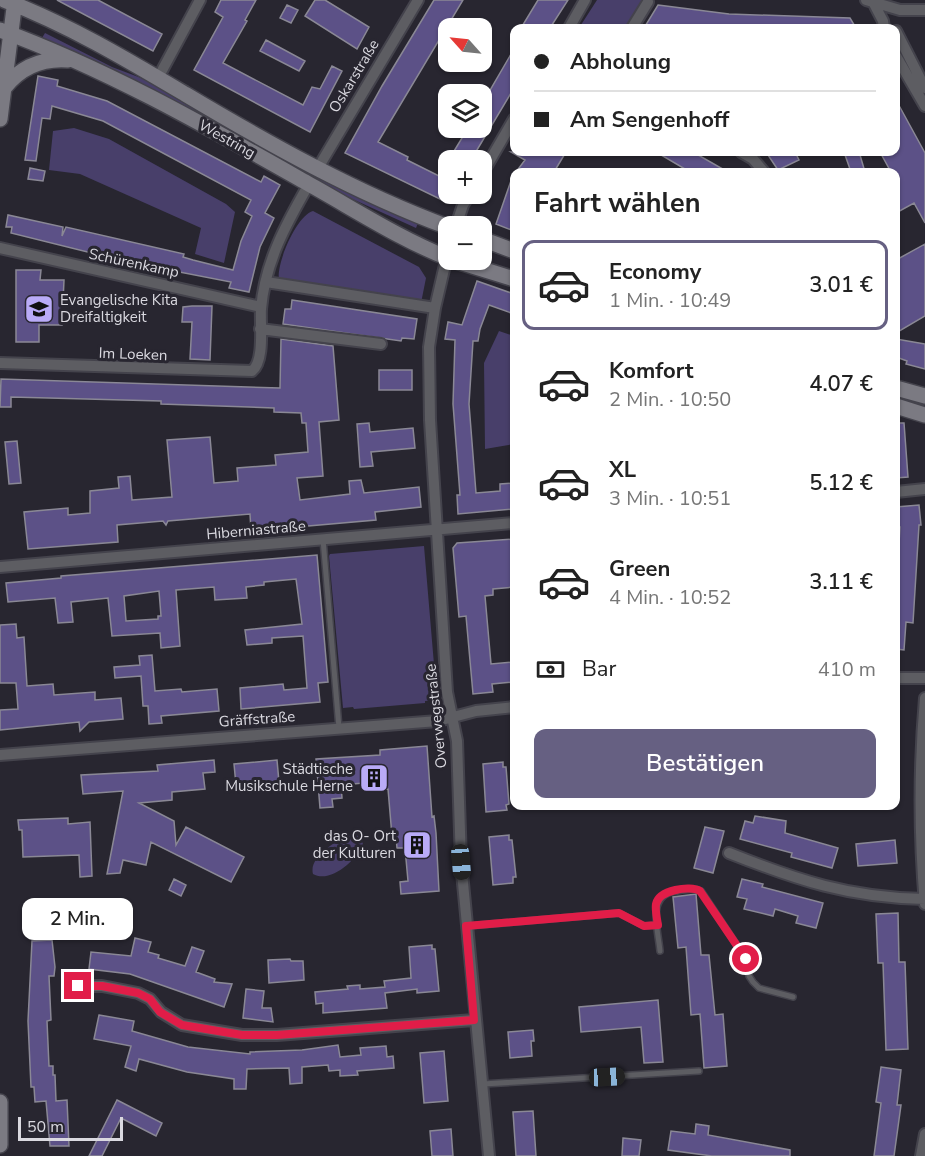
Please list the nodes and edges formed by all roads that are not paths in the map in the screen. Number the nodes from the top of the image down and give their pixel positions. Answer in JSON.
{"nodes":[{"id":1,"x":200,"y":0,"type":"edge"},
{"id":2,"x":418,"y":0,"type":"edge"},
{"id":3,"x":585,"y":0,"type":"edge"},
{"id":4,"x":11,"y":1,"type":"edge"},
{"id":5,"x":870,"y":1,"type":"edge"},
{"id":6,"x":648,"y":3,"type":"dead end"},
{"id":7,"x":925,"y":10,"type":"edge"},
{"id":8,"x":571,"y":24,"type":"edge"},
{"id":9,"x":635,"y":24,"type":"edge"},
{"id":10,"x":883,"y":24,"type":"edge"},
{"id":11,"x":5,"y":32,"type":"edge"},
{"id":12,"x":900,"y":41,"type":"edge"},
{"id":13,"x":75,"y":61,"type":"junction"},
{"id":14,"x":900,"y":63,"type":"edge"},
{"id":15,"x":158,"y":78,"type":"junction"},
{"id":16,"x":5,"y":87,"type":"junction"},
{"id":17,"x":925,"y":88,"type":"edge"},
{"id":18,"x":925,"y":106,"type":"edge"},
{"id":19,"x":0,"y":119,"type":"edge"},
{"id":20,"x":510,"y":126,"type":"edge"},
{"id":21,"x":748,"y":156,"type":"edge"},
{"id":22,"x":492,"y":157,"type":"edge"},
{"id":23,"x":318,"y":168,"type":"junction"},
{"id":24,"x":761,"y":168,"type":"edge"},
{"id":25,"x":309,"y":184,"type":"junction"},
{"id":26,"x":438,"y":223,"type":"edge"},
{"id":27,"x":492,"y":243,"type":"edge"},
{"id":28,"x":0,"y":248,"type":"edge"},
{"id":29,"x":510,"y":250,"type":"edge"},
{"id":30,"x":438,"y":252,"type":"edge"},
{"id":31,"x":445,"y":270,"type":"edge"},
{"id":32,"x":487,"y":270,"type":"edge"},
{"id":33,"x":510,"y":278,"type":"edge"},
{"id":34,"x":266,"y":282,"type":"junction"},
{"id":35,"x":261,"y":307,"type":"junction"},
{"id":36,"x":435,"y":308,"type":"junction"},
{"id":37,"x":260,"y":329,"type":"junction"},
{"id":38,"x":381,"y":344,"type":"dead end"},
{"id":39,"x":0,"y":363,"type":"edge"},
{"id":40,"x":900,"y":389,"type":"edge"},
{"id":41,"x":925,"y":396,"type":"edge"},
{"id":42,"x":900,"y":407,"type":"edge"},
{"id":43,"x":925,"y":415,"type":"edge"},
{"id":44,"x":925,"y":489,"type":"edge"},
{"id":45,"x":900,"y":492,"type":"edge"},
{"id":46,"x":510,"y":523,"type":"edge"},
{"id":47,"x":437,"y":529,"type":"junction"},
{"id":48,"x":323,"y":539,"type":"junction"},
{"id":49,"x":0,"y":567,"type":"edge"},
{"id":50,"x":900,"y":678,"type":"edge"},
{"id":51,"x":925,"y":678,"type":"edge"},
{"id":52,"x":925,"y":698,"type":"edge"},
{"id":53,"x":510,"y":708,"type":"edge"},
{"id":54,"x":452,"y":717,"type":"junction"},
{"id":55,"x":339,"y":728,"type":"junction"},
{"id":56,"x":0,"y":755,"type":"edge"},
{"id":57,"x":729,"y":853,"type":"dead end"},
{"id":58,"x":925,"y":901,"type":"edge"},
{"id":59,"x":658,"y":925,"type":"junction"},
{"id":60,"x":466,"y":926,"type":"junction"},
{"id":61,"x":660,"y":951,"type":"dead end"},
{"id":62,"x":78,"y":986,"type":"dead end"},
{"id":63,"x":793,"y":997,"type":"dead end"},
{"id":64,"x":474,"y":1020,"type":"junction"},
{"id":65,"x":699,"y":1071,"type":"dead end"},
{"id":66,"x":483,"y":1084,"type":"junction"},
{"id":67,"x":0,"y":1102,"type":"edge"},
{"id":68,"x":925,"y":1134,"type":"edge"},
{"id":69,"x":0,"y":1145,"type":"edge"},
{"id":70,"x":489,"y":1156,"type":"edge"},
{"id":71,"x":921,"y":1156,"type":"edge"}],
"edges":[{"from":1,"to":15,"type":"street"},
{"from":2,"to":23,"type":"street","name":"Oskarstraße"},
{"from":3,"to":8,"type":"street"},
{"from":4,"to":11,"type":"main road"},
{"from":4,"to":15,"type":"main road","name":"Westring"},
{"from":5,"to":7,"type":"street"},
{"from":5,"to":10,"type":"street"},
{"from":6,"to":9,"type":"street"},
{"from":11,"to":13,"type":"main road","name":"Westring"},
{"from":11,"to":16,"type":"main road"},
{"from":12,"to":17,"type":"street"},
{"from":13,"to":16,"type":"main road"},
{"from":13,"to":25,"type":"main road","name":"Westring"},
{"from":14,"to":18,"type":"street"},
{"from":15,"to":23,"type":"main road","name":"Westring"},
{"from":16,"to":19,"type":"main road"},
{"from":20,"to":22,"type":"street"},
{"from":21,"to":24,"type":"street"},
{"from":23,"to":26,"type":"main road","name":"Westring"},
{"from":25,"to":30,"type":"main road","name":"Westring"},
{"from":25,"to":34,"type":"street"},
{"from":27,"to":29,"type":"main road"},
{"from":28,"to":35,"type":"street","name":"Schürenkamp"},
{"from":31,"to":36,"type":"street","name":"Overwegstraße"},
{"from":32,"to":33,"type":"main road","name":"Westring"},
{"from":34,"to":35,"type":"street"},
{"from":34,"to":36,"type":"street"},
{"from":35,"to":37,"type":"street"},
{"from":36,"to":47,"type":"street","name":"Overwegstraße"},
{"from":37,"to":38,"type":"street"},
{"from":37,"to":39,"type":"street","name":"Im Loeken"},
{"from":40,"to":41,"type":"main road"},
{"from":42,"to":43,"type":"main road"},
{"from":44,"to":45,"type":"street"},
{"from":46,"to":47,"type":"street","name":"Hiberniastraße"},
{"from":47,"to":48,"type":"street","name":"Hiberniastraße"},
{"from":47,"to":54,"type":"street","name":"Overwegstraße"},
{"from":48,"to":49,"type":"street","name":"Hiberniastraße"},
{"from":48,"to":55,"type":"lane"},
{"from":50,"to":51,"type":"street"},
{"from":52,"to":58,"type":"street"},
{"from":53,"to":54,"type":"street","name":"Gräffstraße"},
{"from":54,"to":55,"type":"street","name":"Gräffstraße"},
{"from":54,"to":60,"type":"street","name":"Overwegstraße"},
{"from":55,"to":56,"type":"street","name":"Gräffstraße"},
{"from":57,"to":58,"type":"street"},
{"from":59,"to":60,"type":"lane"},
{"from":59,"to":61,"type":"lane"},
{"from":59,"to":63,"type":"lane"},
{"from":60,"to":64,"type":"street","name":"Overwegstraße"},
{"from":62,"to":64,"type":"street"},
{"from":64,"to":66,"type":"street","name":"Overwegstraße"},
{"from":65,"to":66,"type":"lane"},
{"from":66,"to":70,"type":"street","name":"Overwegstraße"},
{"from":67,"to":69,"type":"main road"},
{"from":68,"to":71,"type":"street"}]}
